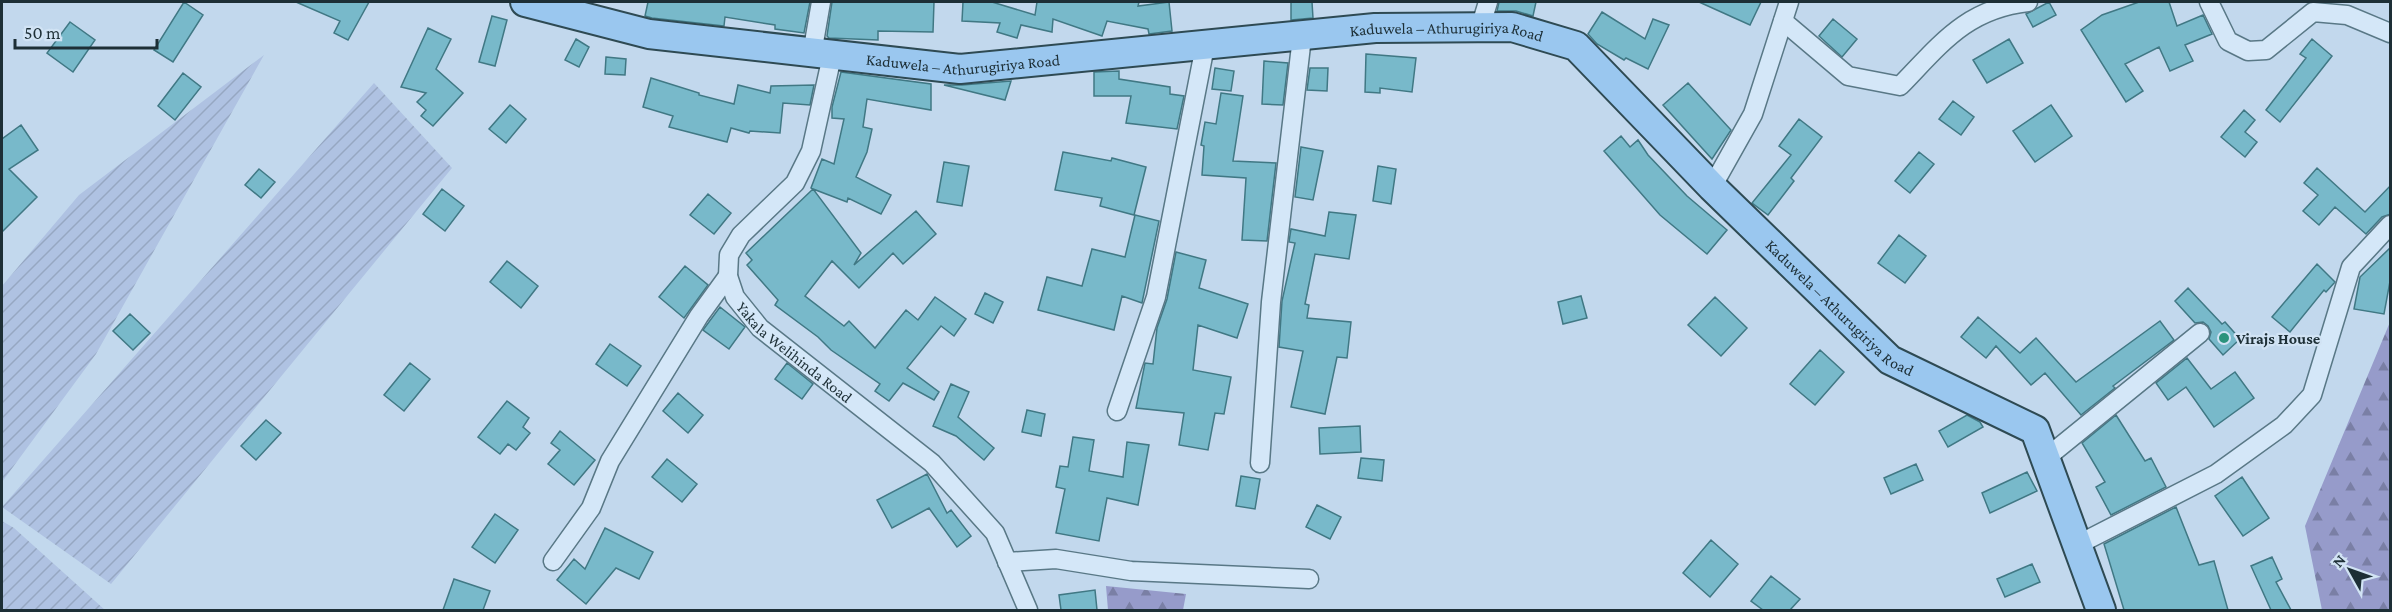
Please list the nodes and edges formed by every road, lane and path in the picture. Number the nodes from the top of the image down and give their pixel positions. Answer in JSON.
{"nodes":[{"id":1,"x":525,"y":2,"type":"edge"},
{"id":2,"x":821,"y":2,"type":"edge"},
{"id":3,"x":1789,"y":2,"type":"edge"},
{"id":4,"x":2028,"y":2,"type":"edge"},
{"id":5,"x":2209,"y":2,"type":"edge"},
{"id":6,"x":1484,"y":15,"type":"edge"},
{"id":7,"x":1783,"y":21,"type":"junction"},
{"id":8,"x":2391,"y":33,"type":"edge"},
{"id":9,"x":1302,"y":37,"type":"junction"},
{"id":10,"x":1205,"y":46,"type":"junction"},
{"id":11,"x":822,"y":55,"type":"junction"},
{"id":12,"x":1712,"y":187,"type":"junction"},
{"id":13,"x":2391,"y":225,"type":"edge"},
{"id":14,"x":728,"y":276,"type":"junction"},
{"id":15,"x":2200,"y":333,"type":"dead end"},
{"id":16,"x":1117,"y":411,"type":"dead end"},
{"id":17,"x":2046,"y":458,"type":"junction"},
{"id":18,"x":1260,"y":463,"type":"dead end"},
{"id":19,"x":2079,"y":544,"type":"junction"},
{"id":20,"x":553,"y":561,"type":"dead end"},
{"id":21,"x":1007,"y":562,"type":"junction"},
{"id":22,"x":1310,"y":579,"type":"dead end"},
{"id":23,"x":1028,"y":610,"type":"edge"},
{"id":24,"x":2101,"y":610,"type":"edge"}],
"edges":[{"from":1,"to":11,"type":"main road","name":"Kaduwela – Athurugiriya Road"},
{"from":2,"to":11,"type":"street"},
{"from":3,"to":7,"type":"street"},
{"from":4,"to":7,"type":"street"},
{"from":5,"to":8,"type":"street"},
{"from":6,"to":9,"type":"main road","name":"Kaduwela – Athurugiriya Road"},
{"from":6,"to":12,"type":"main road","name":"Kaduwela – Athurugiriya Road"},
{"from":7,"to":12,"type":"street"},
{"from":9,"to":10,"type":"main road","name":"Kaduwela – Athurugiriya Road"},
{"from":9,"to":18,"type":"street"},
{"from":10,"to":11,"type":"main road","name":"Kaduwela – Athurugiriya Road"},
{"from":10,"to":16,"type":"street"},
{"from":11,"to":14,"type":"street"},
{"from":12,"to":17,"type":"main road","name":"Kaduwela – Athurugiriya Road"},
{"from":13,"to":19,"type":"street"},
{"from":14,"to":20,"type":"street"},
{"from":14,"to":21,"type":"street","name":"Yakala Welihinda Road"},
{"from":15,"to":17,"type":"street"},
{"from":17,"to":19,"type":"main road","name":"Kaduwela – Athurugiriya Road"},
{"from":19,"to":24,"type":"main road","name":"Kaduwela – Athurugiriya Road"},
{"from":21,"to":22,"type":"street"},
{"from":21,"to":23,"type":"street","name":"Yakala Welihinda Road"}]}
